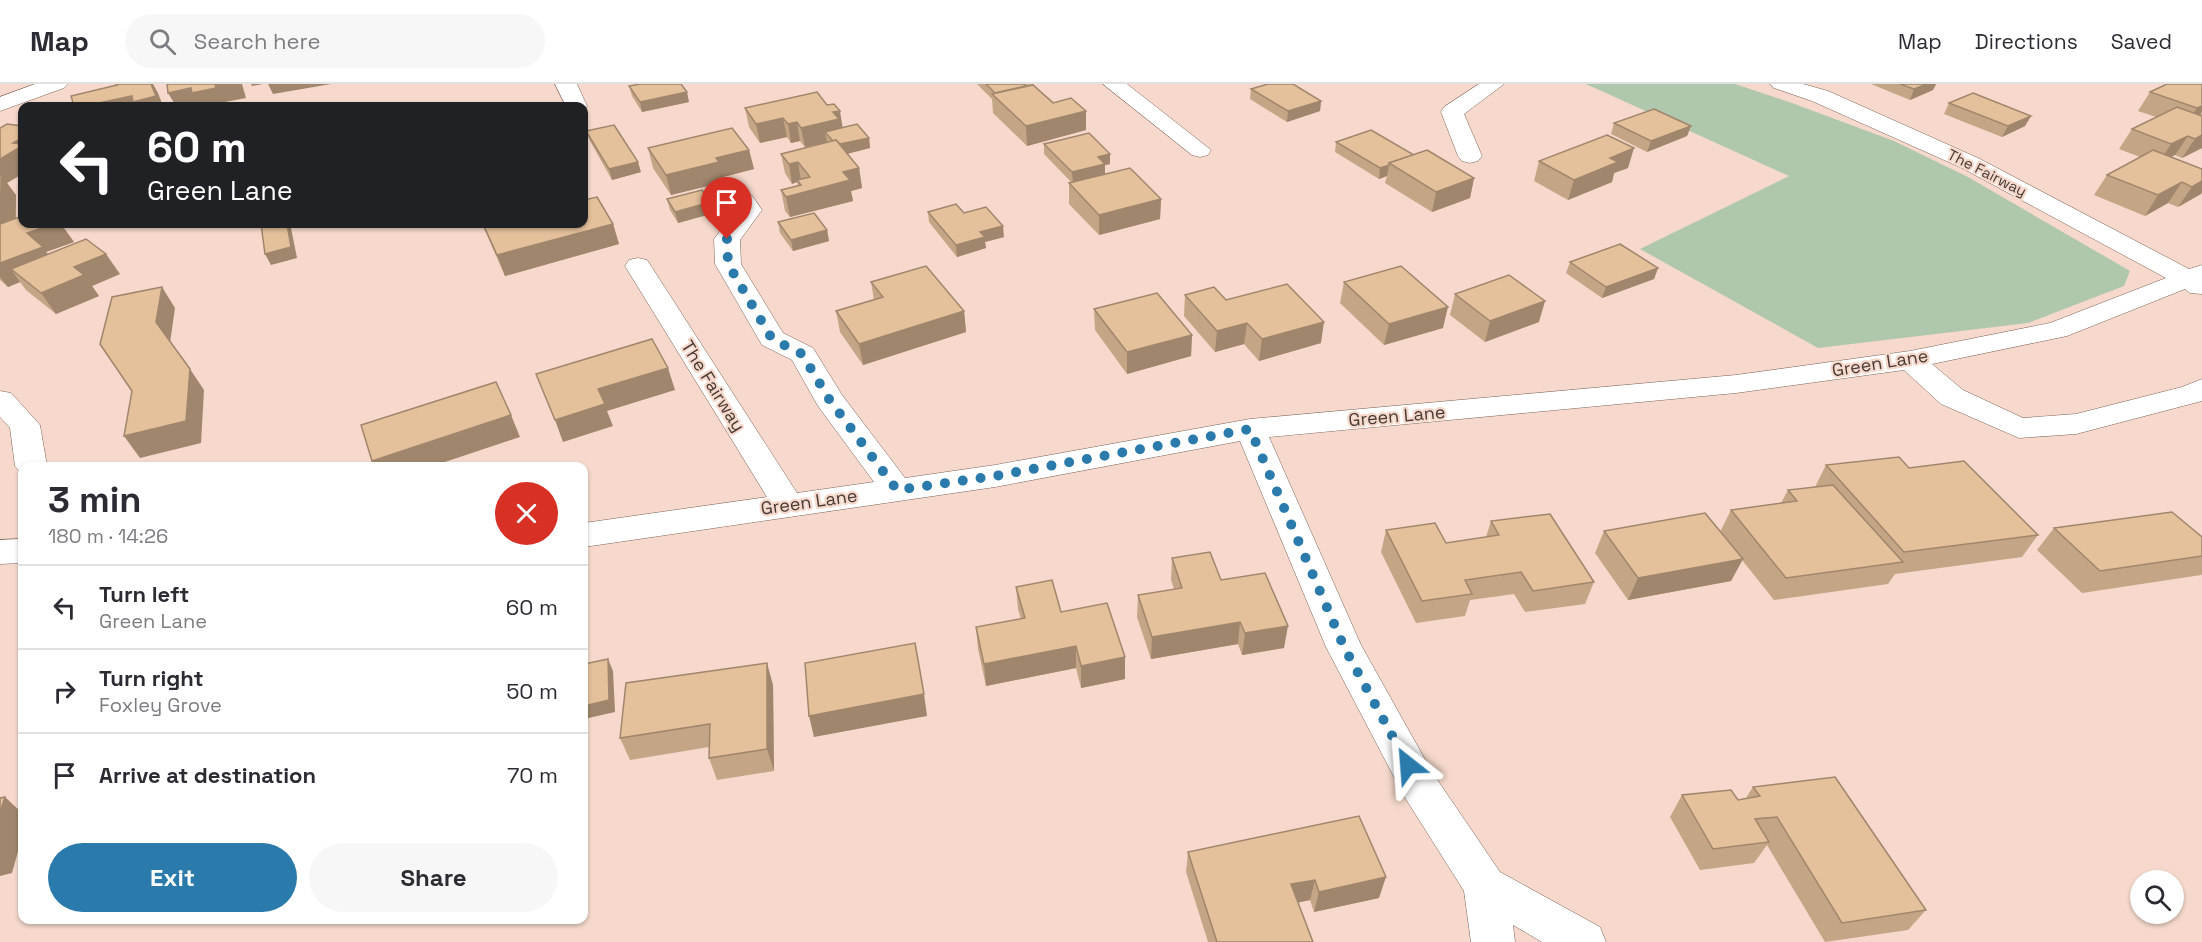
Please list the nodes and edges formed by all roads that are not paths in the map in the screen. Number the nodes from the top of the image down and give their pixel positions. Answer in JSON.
{"nodes":[{"id":1,"x":57,"y":84,"type":"edge"},
{"id":2,"x":566,"y":84,"type":"edge"},
{"id":3,"x":1114,"y":84,"type":"edge"},
{"id":4,"x":1493,"y":84,"type":"edge"},
{"id":5,"x":1781,"y":84,"type":"edge"},
{"id":6,"x":0,"y":87,"type":"edge"},
{"id":7,"x":28,"y":93,"type":"junction"},
{"id":8,"x":574,"y":102,"type":"edge"},
{"id":9,"x":0,"y":105,"type":"edge"},
{"id":10,"x":1200,"y":150,"type":"dead end"},
{"id":11,"x":1470,"y":156,"type":"dead end"},
{"id":12,"x":738,"y":194,"type":"dead end"},
{"id":13,"x":638,"y":267,"type":"dead end"},
{"id":14,"x":2197,"y":280,"type":"edge"},
{"id":15,"x":1910,"y":360,"type":"junction"},
{"id":16,"x":2202,"y":388,"type":"edge"},
{"id":17,"x":0,"y":400,"type":"edge"},
{"id":18,"x":1250,"y":429,"type":"junction"},
{"id":19,"x":30,"y":462,"type":"edge"},
{"id":20,"x":897,"y":490,"type":"junction"},
{"id":21,"x":788,"y":505,"type":"junction"},
{"id":22,"x":588,"y":534,"type":"edge"},
{"id":23,"x":1485,"y":886,"type":"junction"},
{"id":24,"x":1493,"y":942,"type":"edge"},
{"id":25,"x":1584,"y":942,"type":"edge"}],
"edges":[{"from":1,"to":7,"type":"street"},
{"from":2,"to":8,"type":"street"},
{"from":3,"to":10,"type":"street"},
{"from":4,"to":11,"type":"street"},
{"from":5,"to":14,"type":"street","name":"The Fairway"},
{"from":6,"to":7,"type":"street"},
{"from":7,"to":9,"type":"street"},
{"from":12,"to":20,"type":"street"},
{"from":13,"to":21,"type":"street","name":"The Fairway"},
{"from":14,"to":15,"type":"street","name":"Green Lane"},
{"from":15,"to":16,"type":"street"},
{"from":15,"to":18,"type":"street","name":"Green Lane"},
{"from":17,"to":19,"type":"street"},
{"from":18,"to":20,"type":"street","name":"Green Lane"},
{"from":18,"to":23,"type":"street"},
{"from":20,"to":21,"type":"street","name":"Green Lane"},
{"from":21,"to":22,"type":"street","name":"Green Lane"},
{"from":23,"to":24,"type":"street"},
{"from":23,"to":25,"type":"street"}]}
